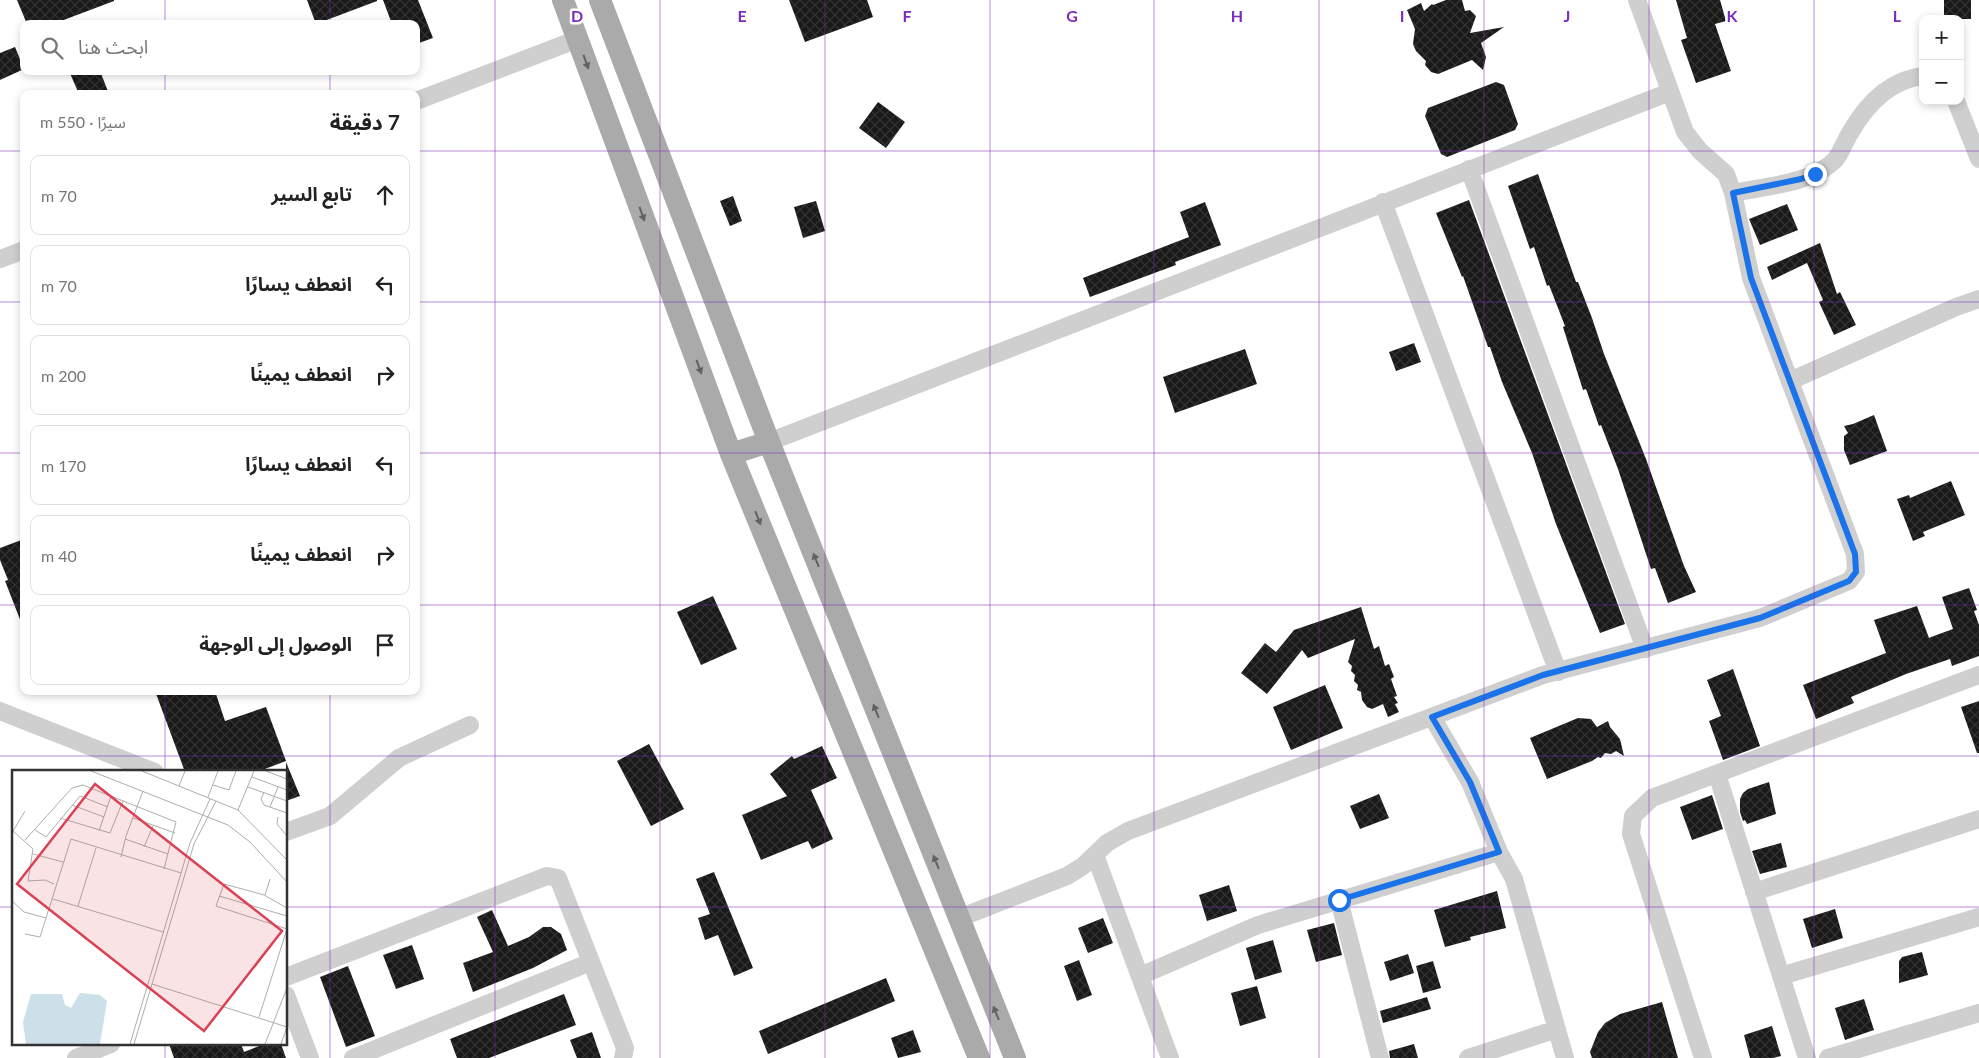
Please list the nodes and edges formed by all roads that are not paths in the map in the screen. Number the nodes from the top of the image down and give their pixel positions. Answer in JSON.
{"nodes":[{"id":1,"x":563,"y":0,"type":"edge"},
{"id":2,"x":600,"y":0,"type":"edge"},
{"id":3,"x":1637,"y":0,"type":"edge"},
{"id":4,"x":578,"y":39,"type":"junction"},
{"id":5,"x":1919,"y":77,"type":"edge"},
{"id":6,"x":1670,"y":92,"type":"junction"},
{"id":7,"x":420,"y":99,"type":"edge"},
{"id":8,"x":1958,"y":105,"type":"edge"},
{"id":9,"x":1979,"y":159,"type":"edge"},
{"id":10,"x":1469,"y":169,"type":"junction"},
{"id":11,"x":1733,"y":193,"type":"junction"},
{"id":12,"x":1384,"y":202,"type":"junction"},
{"id":13,"x":20,"y":252,"type":"edge"},
{"id":14,"x":0,"y":259,"type":"edge"},
{"id":15,"x":1979,"y":299,"type":"edge"},
{"id":16,"x":1790,"y":381,"type":"junction"},
{"id":17,"x":769,"y":442,"type":"junction"},
{"id":18,"x":731,"y":454,"type":"junction"},
{"id":19,"x":1645,"y":649,"type":"junction"},
{"id":20,"x":1558,"y":672,"type":"junction"},
{"id":21,"x":1979,"y":674,"type":"edge"},
{"id":22,"x":0,"y":711,"type":"edge"},
{"id":23,"x":1432,"y":717,"type":"junction"},
{"id":24,"x":470,"y":725,"type":"dead end"},
{"id":25,"x":150,"y":770,"type":"edge"},
{"id":26,"x":1717,"y":774,"type":"junction"},
{"id":27,"x":1979,"y":819,"type":"edge"},
{"id":28,"x":288,"y":831,"type":"edge"},
{"id":29,"x":1499,"y":852,"type":"junction"},
{"id":30,"x":1095,"y":855,"type":"junction"},
{"id":31,"x":1754,"y":892,"type":"junction"},
{"id":32,"x":1339,"y":900,"type":"junction"},
{"id":33,"x":1979,"y":917,"type":"edge"},
{"id":34,"x":959,"y":918,"type":"junction"},
{"id":35,"x":591,"y":962,"type":"junction"},
{"id":36,"x":288,"y":976,"type":"edge"},
{"id":37,"x":1140,"y":976,"type":"junction"},
{"id":38,"x":1781,"y":976,"type":"junction"},
{"id":39,"x":288,"y":1000,"type":"edge"},
{"id":40,"x":1979,"y":1013,"type":"edge"},
{"id":41,"x":1557,"y":1029,"type":"junction"},
{"id":42,"x":1006,"y":1036,"type":"junction"},
{"id":43,"x":107,"y":1046,"type":"edge"},
{"id":44,"x":977,"y":1053,"type":"edge"},
{"id":45,"x":76,"y":1058,"type":"edge"},
{"id":46,"x":310,"y":1058,"type":"edge"},
{"id":47,"x":353,"y":1058,"type":"edge"},
{"id":48,"x":623,"y":1058,"type":"edge"},
{"id":49,"x":1015,"y":1058,"type":"edge"},
{"id":50,"x":1170,"y":1058,"type":"edge"},
{"id":51,"x":1380,"y":1058,"type":"edge"},
{"id":52,"x":1468,"y":1058,"type":"edge"},
{"id":53,"x":1565,"y":1058,"type":"edge"},
{"id":54,"x":1703,"y":1058,"type":"edge"},
{"id":55,"x":1807,"y":1058,"type":"edge"},
{"id":56,"x":1828,"y":1058,"type":"edge"}],
"edges":[{"from":1,"to":4,"type":"main road"},
{"from":2,"to":17,"type":"main road"},
{"from":3,"to":6,"type":"street"},
{"from":4,"to":7,"type":"street"},
{"from":4,"to":18,"type":"main road","one_way":true},
{"from":5,"to":11,"type":"street"},
{"from":6,"to":10,"type":"street"},
{"from":6,"to":11,"type":"street"},
{"from":8,"to":9,"type":"street"},
{"from":10,"to":12,"type":"street"},
{"from":10,"to":19,"type":"street"},
{"from":11,"to":16,"type":"street"},
{"from":12,"to":17,"type":"street"},
{"from":12,"to":20,"type":"street"},
{"from":13,"to":14,"type":"street"},
{"from":15,"to":16,"type":"street"},
{"from":16,"to":19,"type":"street"},
{"from":17,"to":18,"type":"main road"},
{"from":34,"to":17,"type":"main road","one_way":true},
{"from":18,"to":44,"type":"main road","one_way":true},
{"from":19,"to":20,"type":"street"},
{"from":20,"to":23,"type":"street"},
{"from":21,"to":26,"type":"street"},
{"from":22,"to":25,"type":"street"},
{"from":23,"to":29,"type":"street"},
{"from":23,"to":30,"type":"street"},
{"from":24,"to":28,"type":"street"},
{"from":26,"to":31,"type":"street"},
{"from":26,"to":54,"type":"street"},
{"from":27,"to":31,"type":"street"},
{"from":29,"to":32,"type":"street"},
{"from":29,"to":41,"type":"street"},
{"from":30,"to":34,"type":"street"},
{"from":30,"to":37,"type":"street"},
{"from":31,"to":38,"type":"street"},
{"from":32,"to":37,"type":"street"},
{"from":32,"to":51,"type":"street"},
{"from":33,"to":38,"type":"street"},
{"from":42,"to":34,"type":"main road","one_way":true},
{"from":35,"to":36,"type":"street"},
{"from":35,"to":47,"type":"street"},
{"from":35,"to":48,"type":"street"},
{"from":37,"to":50,"type":"street"},
{"from":38,"to":55,"type":"street"},
{"from":39,"to":46,"type":"street"},
{"from":40,"to":56,"type":"street"},
{"from":41,"to":52,"type":"street"},
{"from":41,"to":53,"type":"street"},
{"from":42,"to":44,"type":"main road"},
{"from":42,"to":49,"type":"main road"},
{"from":43,"to":45,"type":"street"}]}
